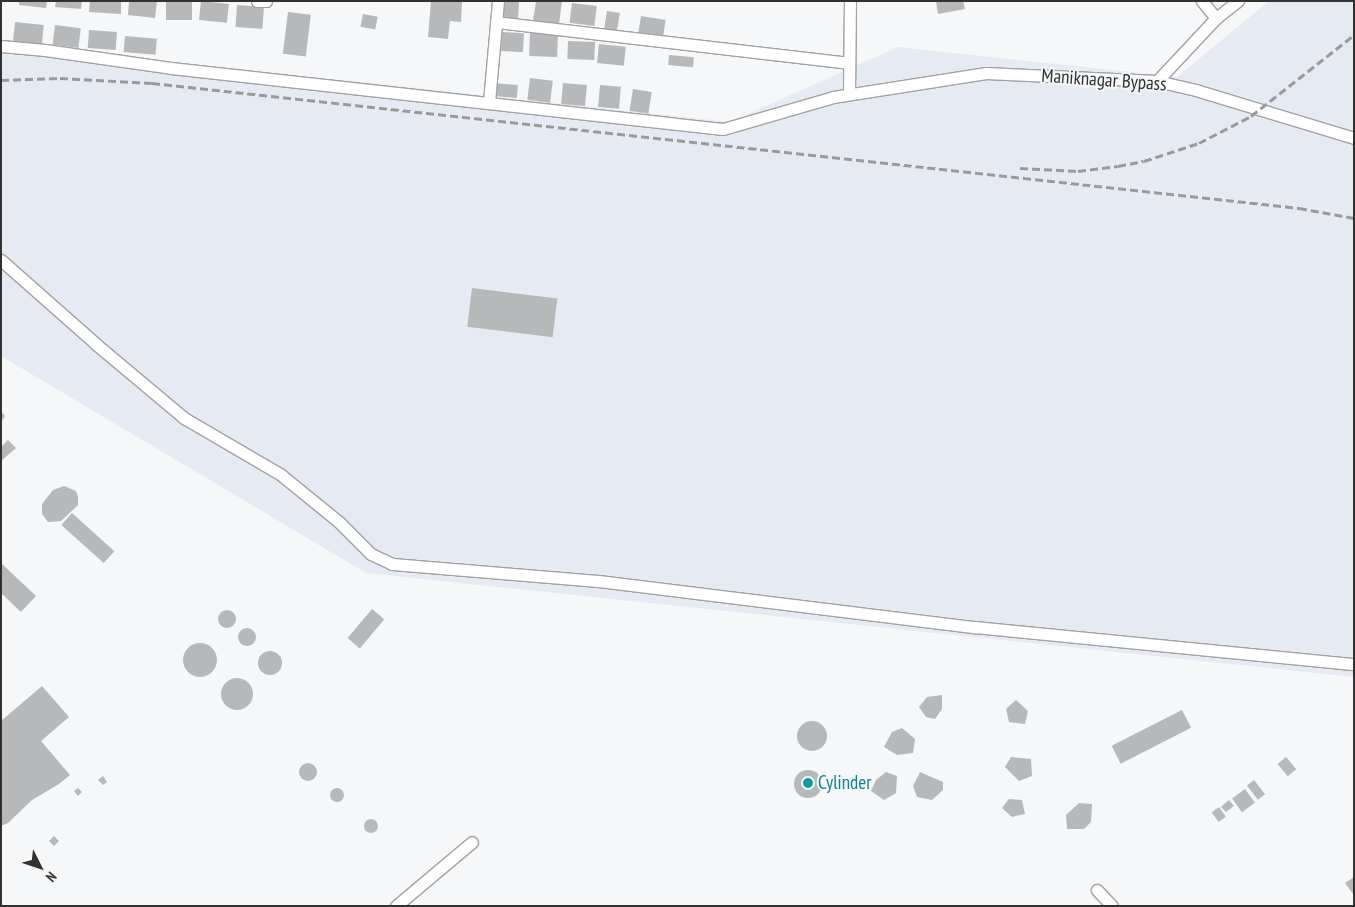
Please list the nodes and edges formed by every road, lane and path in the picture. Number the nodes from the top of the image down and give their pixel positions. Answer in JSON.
{"nodes":[{"id":1,"x":498,"y":1,"type":"edge"},
{"id":2,"x":850,"y":1,"type":"edge"},
{"id":3,"x":1202,"y":1,"type":"edge"},
{"id":4,"x":1238,"y":1,"type":"edge"},
{"id":5,"x":1216,"y":18,"type":"junction"},
{"id":6,"x":496,"y":22,"type":"junction"},
{"id":7,"x":1,"y":46,"type":"edge"},
{"id":8,"x":849,"y":63,"type":"junction"},
{"id":9,"x":1157,"y":81,"type":"junction"},
{"id":10,"x":849,"y":94,"type":"junction"},
{"id":11,"x":489,"y":102,"type":"junction"},
{"id":12,"x":1354,"y":138,"type":"edge"},
{"id":13,"x":1,"y":260,"type":"edge"},
{"id":14,"x":1354,"y":664,"type":"edge"},
{"id":15,"x":472,"y":842,"type":"dead end"},
{"id":16,"x":1097,"y":890,"type":"dead end"},
{"id":17,"x":396,"y":906,"type":"edge"},
{"id":18,"x":1112,"y":906,"type":"edge"}],
"edges":[{"from":1,"to":6,"type":"street"},
{"from":2,"to":8,"type":"street"},
{"from":3,"to":5,"type":"street"},
{"from":4,"to":5,"type":"street"},
{"from":5,"to":9,"type":"street"},
{"from":6,"to":8,"type":"street"},
{"from":6,"to":11,"type":"street"},
{"from":7,"to":11,"type":"street","name":"Maniknagar Bypass"},
{"from":8,"to":10,"type":"street"},
{"from":9,"to":10,"type":"street","name":"Maniknagar Bypass"},
{"from":9,"to":12,"type":"street","name":"Maniknagar Bypass"},
{"from":10,"to":11,"type":"street","name":"Maniknagar Bypass"},
{"from":13,"to":14,"type":"street"},
{"from":15,"to":17,"type":"street"},
{"from":16,"to":18,"type":"street"}]}
